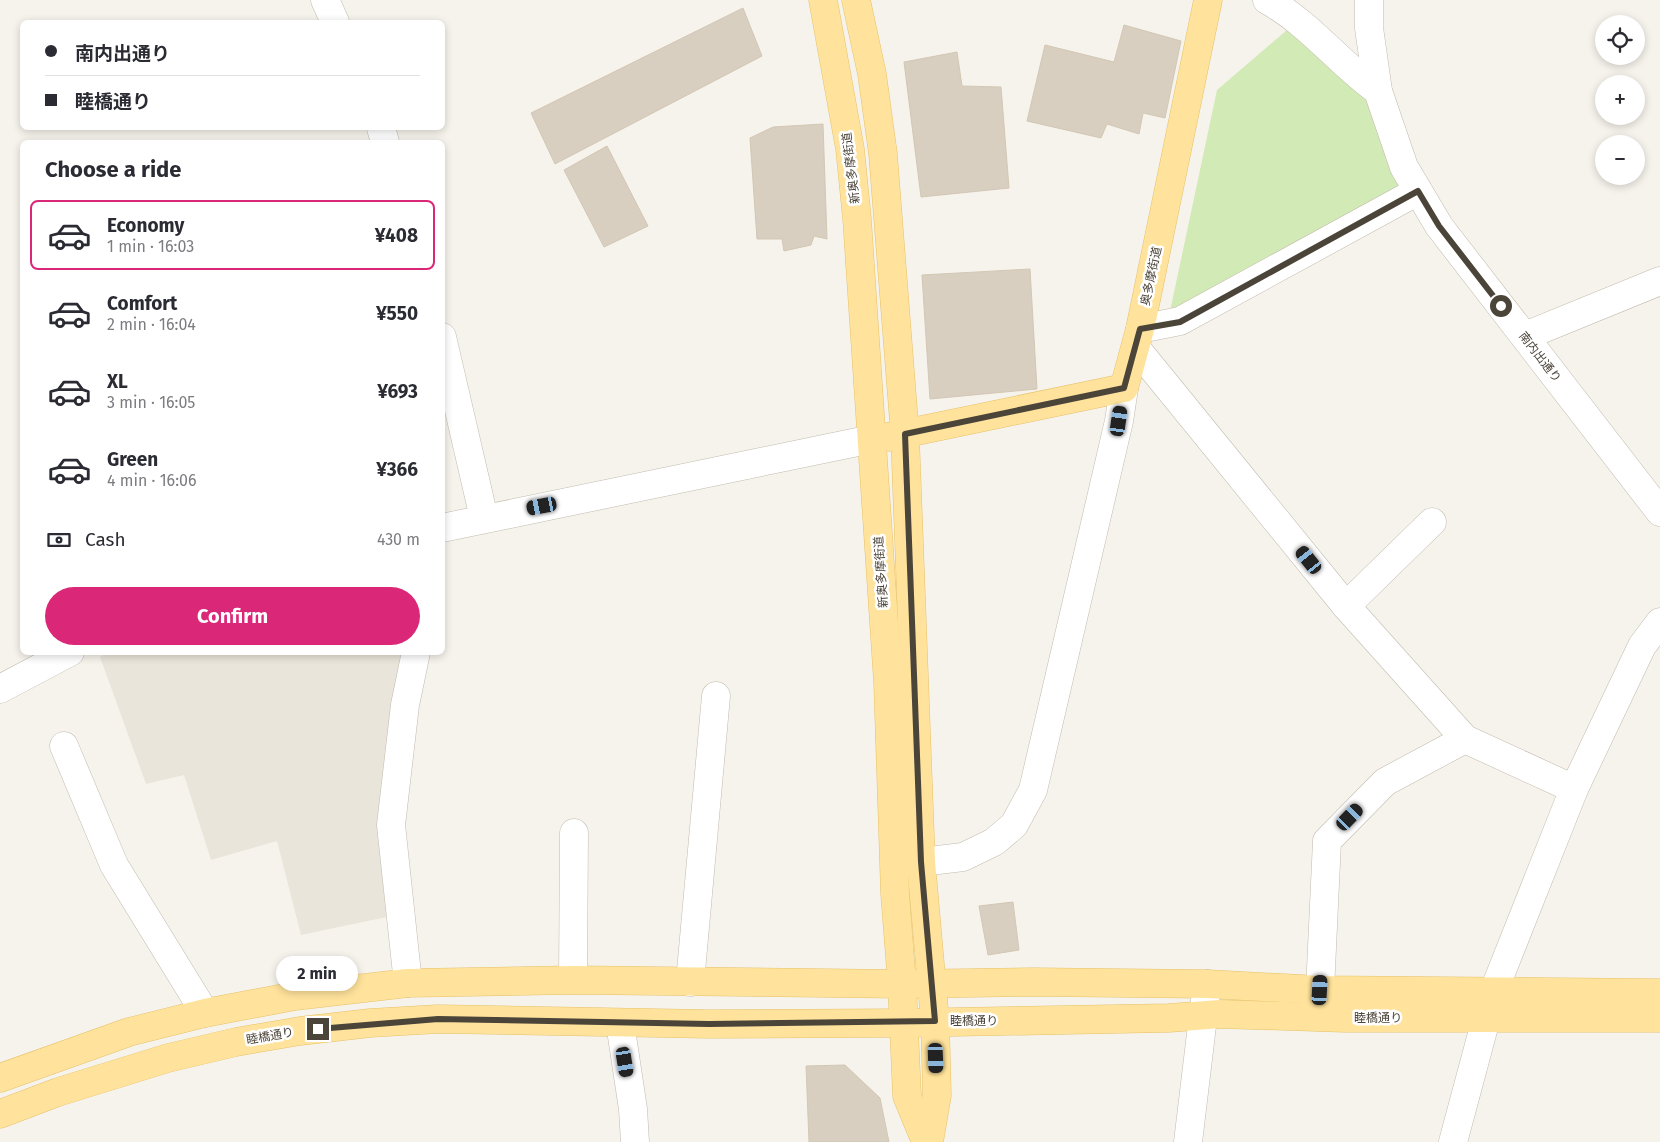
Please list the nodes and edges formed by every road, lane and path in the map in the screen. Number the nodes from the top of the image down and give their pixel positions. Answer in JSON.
{"nodes":[{"id":1,"x":324,"y":0,"type":"edge"},
{"id":2,"x":823,"y":0,"type":"edge"},
{"id":3,"x":856,"y":0,"type":"edge"},
{"id":4,"x":1208,"y":0,"type":"edge"},
{"id":5,"x":1266,"y":0,"type":"edge"},
{"id":6,"x":1369,"y":0,"type":"edge"},
{"id":7,"x":334,"y":20,"type":"edge"},
{"id":8,"x":1378,"y":91,"type":"junction"},
{"id":9,"x":1418,"y":191,"type":"junction"},
{"id":10,"x":1660,"y":281,"type":"edge"},
{"id":11,"x":1525,"y":336,"type":"junction"},
{"id":12,"x":1138,"y":338,"type":"junction"},
{"id":13,"x":445,"y":350,"type":"edge"},
{"id":14,"x":1124,"y":388,"type":"junction"},
{"id":15,"x":905,"y":434,"type":"junction"},
{"id":16,"x":872,"y":439,"type":"junction"},
{"id":17,"x":1660,"y":512,"type":"edge"},
{"id":18,"x":484,"y":518,"type":"junction"},
{"id":19,"x":1432,"y":522,"type":"dead end"},
{"id":20,"x":445,"y":527,"type":"edge"},
{"id":21,"x":1346,"y":606,"type":"junction"},
{"id":22,"x":1660,"y":622,"type":"edge"},
{"id":23,"x":64,"y":655,"type":"edge"},
{"id":24,"x":415,"y":655,"type":"edge"},
{"id":25,"x":0,"y":689,"type":"edge"},
{"id":26,"x":716,"y":696,"type":"dead end"},
{"id":27,"x":1465,"y":739,"type":"junction"},
{"id":28,"x":64,"y":746,"type":"dead end"},
{"id":29,"x":1574,"y":789,"type":"junction"},
{"id":30,"x":574,"y":833,"type":"dead end"},
{"id":31,"x":921,"y":862,"type":"junction"},
{"id":32,"x":573,"y":980,"type":"junction"},
{"id":33,"x":690,"y":982,"type":"junction"},
{"id":34,"x":408,"y":983,"type":"junction"},
{"id":35,"x":931,"y":983,"type":"junction"},
{"id":36,"x":902,"y":984,"type":"junction"},
{"id":37,"x":1207,"y":984,"type":"junction"},
{"id":38,"x":1320,"y":990,"type":"junction"},
{"id":39,"x":1660,"y":993,"type":"edge"},
{"id":40,"x":1489,"y":1005,"type":"junction"},
{"id":41,"x":205,"y":1013,"type":"junction"},
{"id":42,"x":1203,"y":1015,"type":"junction"},
{"id":43,"x":1660,"y":1018,"type":"edge"},
{"id":44,"x":935,"y":1021,"type":"junction"},
{"id":45,"x":620,"y":1023,"type":"junction"},
{"id":46,"x":903,"y":1023,"type":"junction"},
{"id":47,"x":0,"y":1078,"type":"edge"},
{"id":48,"x":0,"y":1114,"type":"edge"},
{"id":49,"x":635,"y":1142,"type":"edge"},
{"id":50,"x":928,"y":1142,"type":"edge"},
{"id":51,"x":1188,"y":1142,"type":"edge"},
{"id":52,"x":1453,"y":1142,"type":"edge"}],
"edges":[{"from":1,"to":7,"type":"street"},
{"from":2,"to":16,"type":"main road","name":"新奥多摩街道"},
{"from":3,"to":15,"type":"main road","name":"新奥多摩街道"},
{"from":4,"to":12,"type":"main road","name":"奥多摩街道"},
{"from":5,"to":8,"type":"street"},
{"from":6,"to":8,"type":"street","name":"南内出通り"},
{"from":8,"to":9,"type":"street","name":"南内出通り"},
{"from":9,"to":11,"type":"street","name":"南内出通り"},
{"from":9,"to":12,"type":"street"},
{"from":10,"to":11,"type":"street"},
{"from":11,"to":17,"type":"street","name":"南内出通り"},
{"from":12,"to":14,"type":"main road","name":"奥多摩街道"},
{"from":12,"to":21,"type":"street"},
{"from":13,"to":18,"type":"street"},
{"from":14,"to":15,"type":"main road"},
{"from":14,"to":31,"type":"street"},
{"from":15,"to":16,"type":"main road"},
{"from":15,"to":31,"type":"main road","name":"新奥多摩街道"},
{"from":16,"to":18,"type":"street"},
{"from":16,"to":36,"type":"main road","name":"新奥多摩街道"},
{"from":18,"to":20,"type":"street"},
{"from":19,"to":21,"type":"street"},
{"from":21,"to":27,"type":"street"},
{"from":22,"to":29,"type":"street"},
{"from":23,"to":25,"type":"street"},
{"from":24,"to":34,"type":"street"},
{"from":26,"to":33,"type":"street"},
{"from":27,"to":29,"type":"street"},
{"from":27,"to":38,"type":"street"},
{"from":28,"to":41,"type":"street"},
{"from":29,"to":40,"type":"street"},
{"from":30,"to":32,"type":"street"},
{"from":31,"to":35,"type":"main road","name":"新奥多摩街道"},
{"from":32,"to":33,"type":"main road","name":"睦橋通り"},
{"from":32,"to":34,"type":"main road","name":"睦橋通り"},
{"from":33,"to":36,"type":"main road","name":"睦橋通り"},
{"from":34,"to":41,"type":"main road","name":"睦橋通り"},
{"from":35,"to":36,"type":"main road","name":"睦橋通り"},
{"from":35,"to":37,"type":"main road","name":"睦橋通り"},
{"from":35,"to":44,"type":"main road","name":"新奥多摩街道"},
{"from":36,"to":46,"type":"main road","name":"新奥多摩街道"},
{"from":37,"to":38,"type":"main road","name":"睦橋通り"},
{"from":37,"to":42,"type":"street"},
{"from":38,"to":40,"type":"main road","name":"睦橋通り"},
{"from":39,"to":40,"type":"main road","name":"睦橋通り"},
{"from":40,"to":42,"type":"main road","name":"睦橋通り"},
{"from":40,"to":43,"type":"main road","name":"睦橋通り"},
{"from":40,"to":52,"type":"street"},
{"from":41,"to":47,"type":"main road","name":"睦橋通り"},
{"from":42,"to":44,"type":"main road","name":"睦橋通り"},
{"from":42,"to":51,"type":"street"},
{"from":44,"to":46,"type":"main road","name":"睦橋通り"},
{"from":44,"to":50,"type":"main road","name":"新奥多摩街道"},
{"from":45,"to":46,"type":"main road","name":"睦橋通り"},
{"from":45,"to":48,"type":"main road","name":"睦橋通り"},
{"from":45,"to":49,"type":"street"},
{"from":46,"to":50,"type":"main road","name":"新奥多摩街道"}]}
